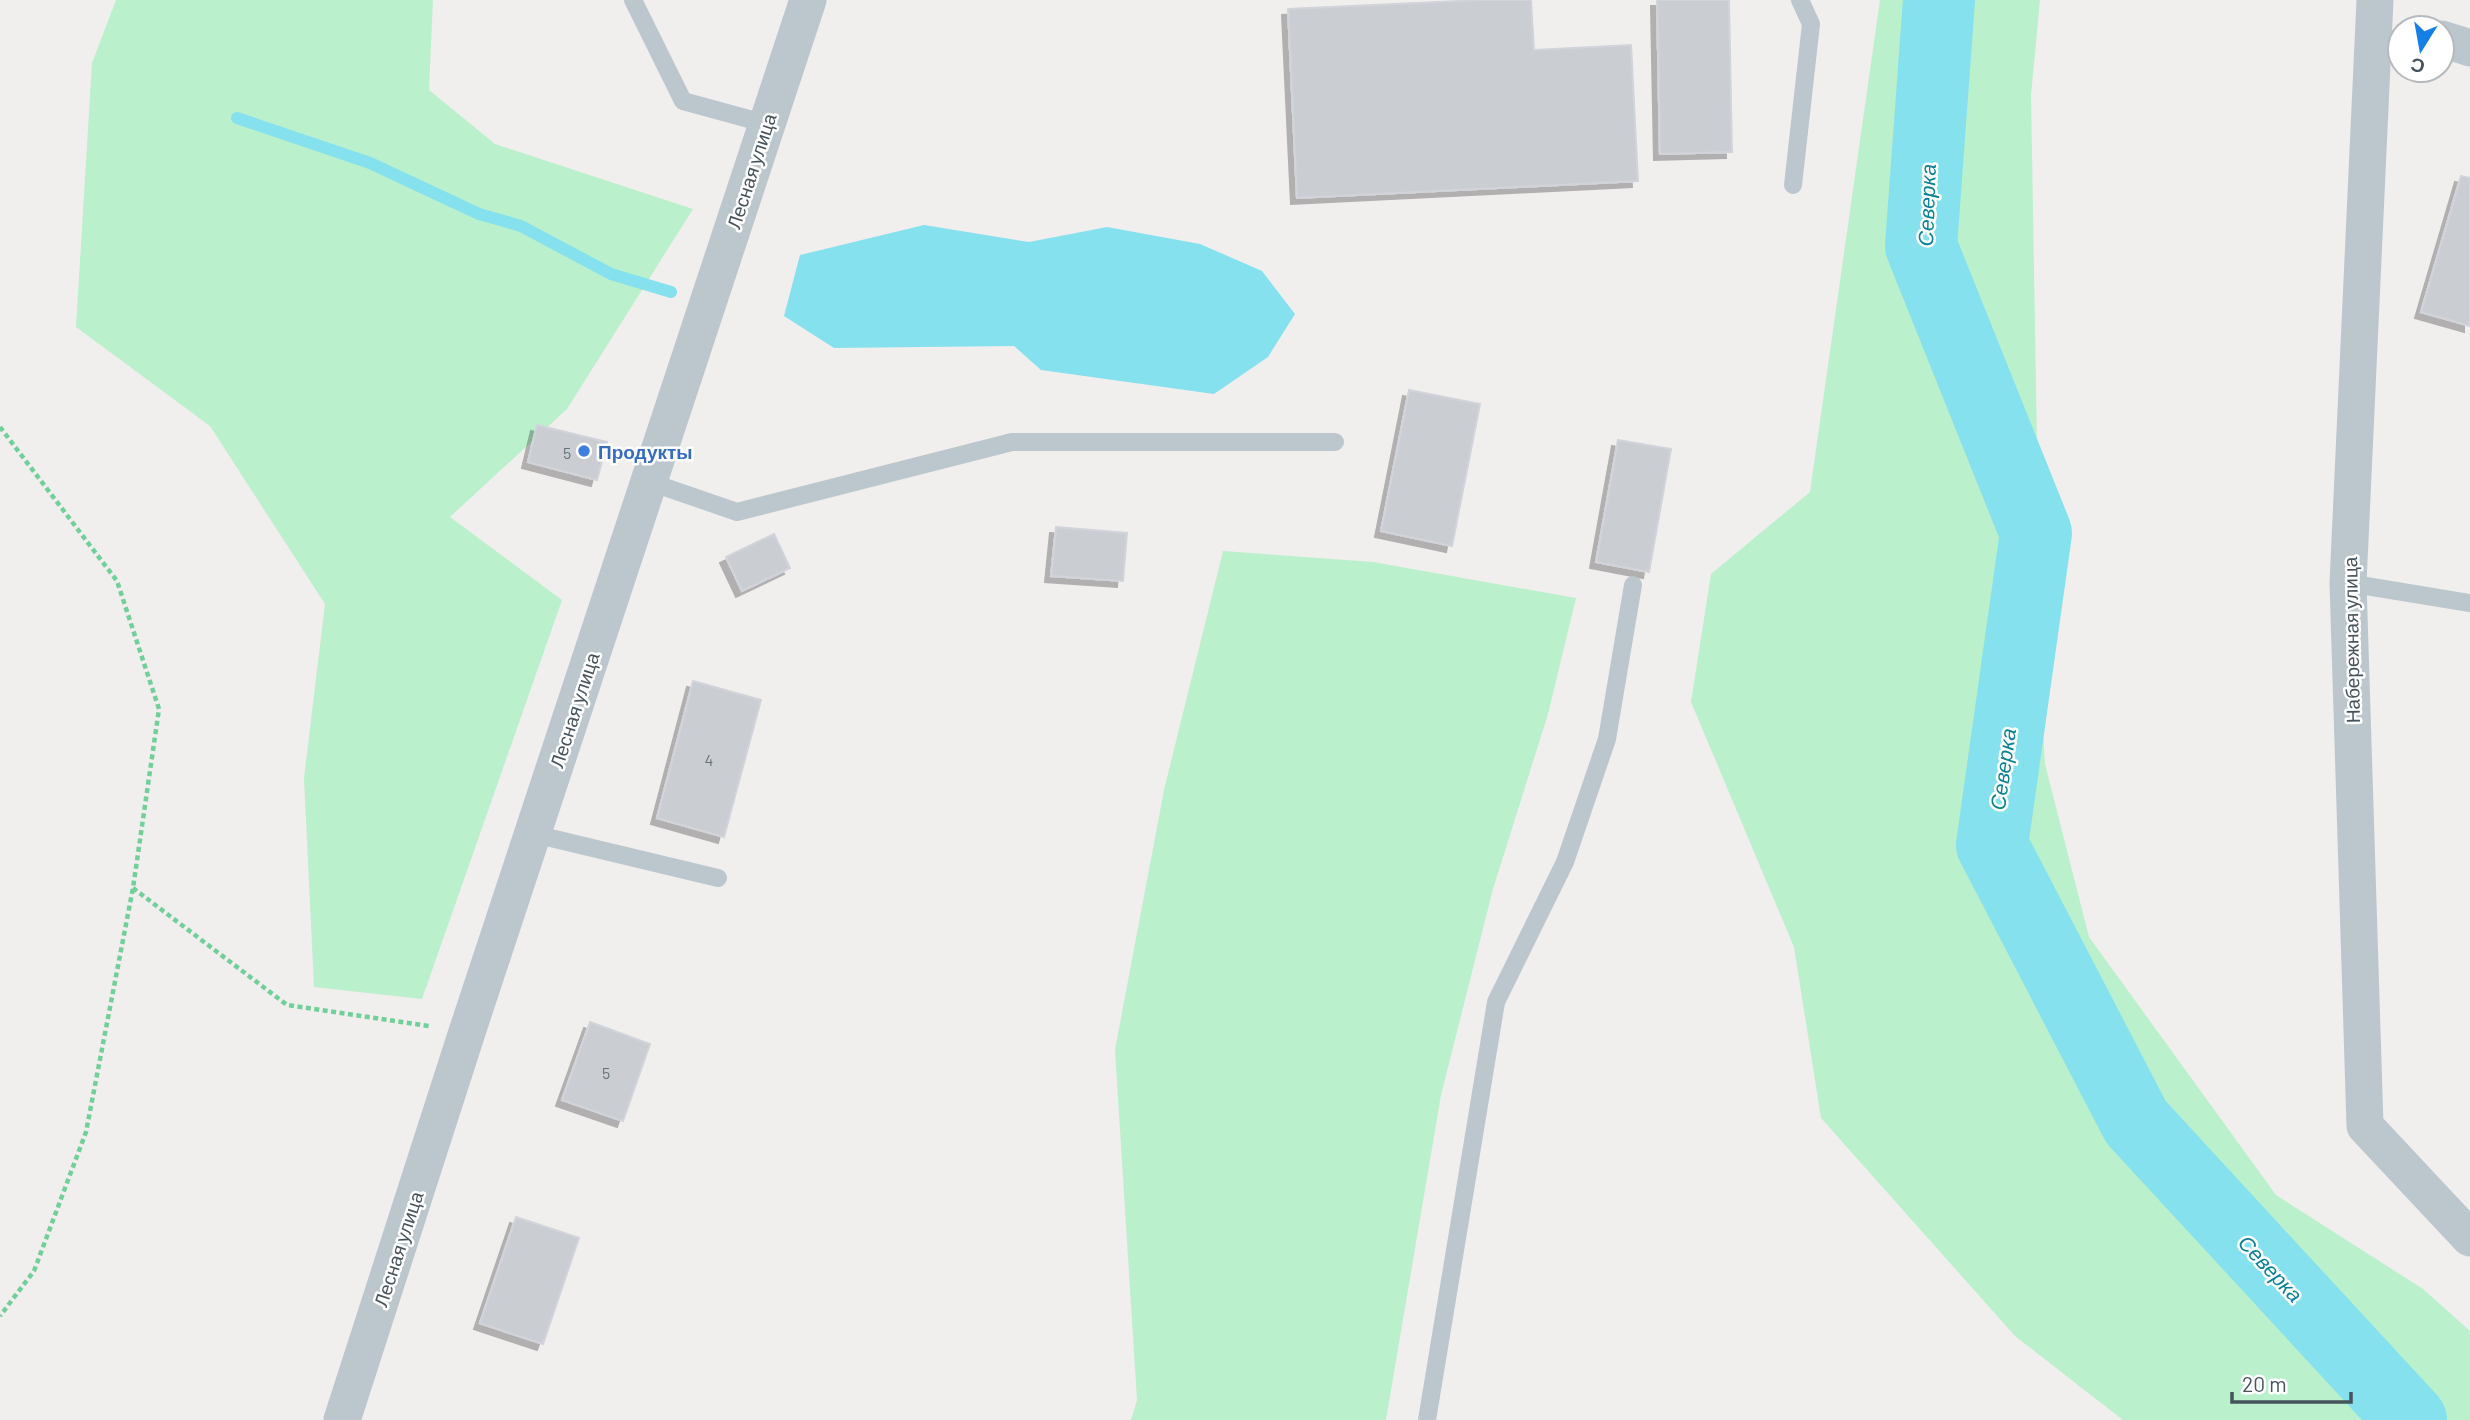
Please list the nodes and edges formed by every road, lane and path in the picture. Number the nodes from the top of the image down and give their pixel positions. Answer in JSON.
{"nodes":[{"id":1,"x":633,"y":0,"type":"edge"},
{"id":2,"x":808,"y":0,"type":"edge"},
{"id":3,"x":1800,"y":0,"type":"edge"},
{"id":4,"x":2383,"y":17,"type":"edge"},
{"id":5,"x":767,"y":124,"type":"junction"},
{"id":6,"x":1793,"y":185,"type":"dead end"},
{"id":7,"x":0,"y":427,"type":"edge"},
{"id":8,"x":1335,"y":442,"type":"dead end"},
{"id":9,"x":650,"y":482,"type":"junction"},
{"id":10,"x":2348,"y":583,"type":"junction"},
{"id":11,"x":1633,"y":585,"type":"dead end"},
{"id":12,"x":2470,"y":603,"type":"edge"},
{"id":13,"x":534,"y":834,"type":"junction"},
{"id":14,"x":718,"y":878,"type":"dead end"},
{"id":15,"x":133,"y":888,"type":"junction"},
{"id":16,"x":467,"y":1032,"type":"junction"},
{"id":17,"x":2470,"y":1238,"type":"edge"},
{"id":18,"x":0,"y":1316,"type":"edge"},
{"id":19,"x":342,"y":1420,"type":"edge"},
{"id":20,"x":1427,"y":1420,"type":"edge"}],
"edges":[{"from":1,"to":5,"type":"lane"},
{"from":2,"to":5,"type":"street","name":"Лесная улица"},
{"from":3,"to":6,"type":"lane"},
{"from":4,"to":10,"type":"street","name":"Набережная улица"},
{"from":5,"to":9,"type":"street","name":"Лесная улица"},
{"from":7,"to":15,"type":"path"},
{"from":8,"to":9,"type":"lane"},
{"from":9,"to":13,"type":"street","name":"Лесная улица"},
{"from":10,"to":12,"type":"lane"},
{"from":10,"to":17,"type":"street","name":"Набережная улица"},
{"from":11,"to":20,"type":"lane"},
{"from":13,"to":14,"type":"lane"},
{"from":13,"to":16,"type":"street","name":"Лесная улица"},
{"from":15,"to":16,"type":"path"},
{"from":15,"to":18,"type":"path"},
{"from":16,"to":19,"type":"street","name":"Лесная улица"}]}
